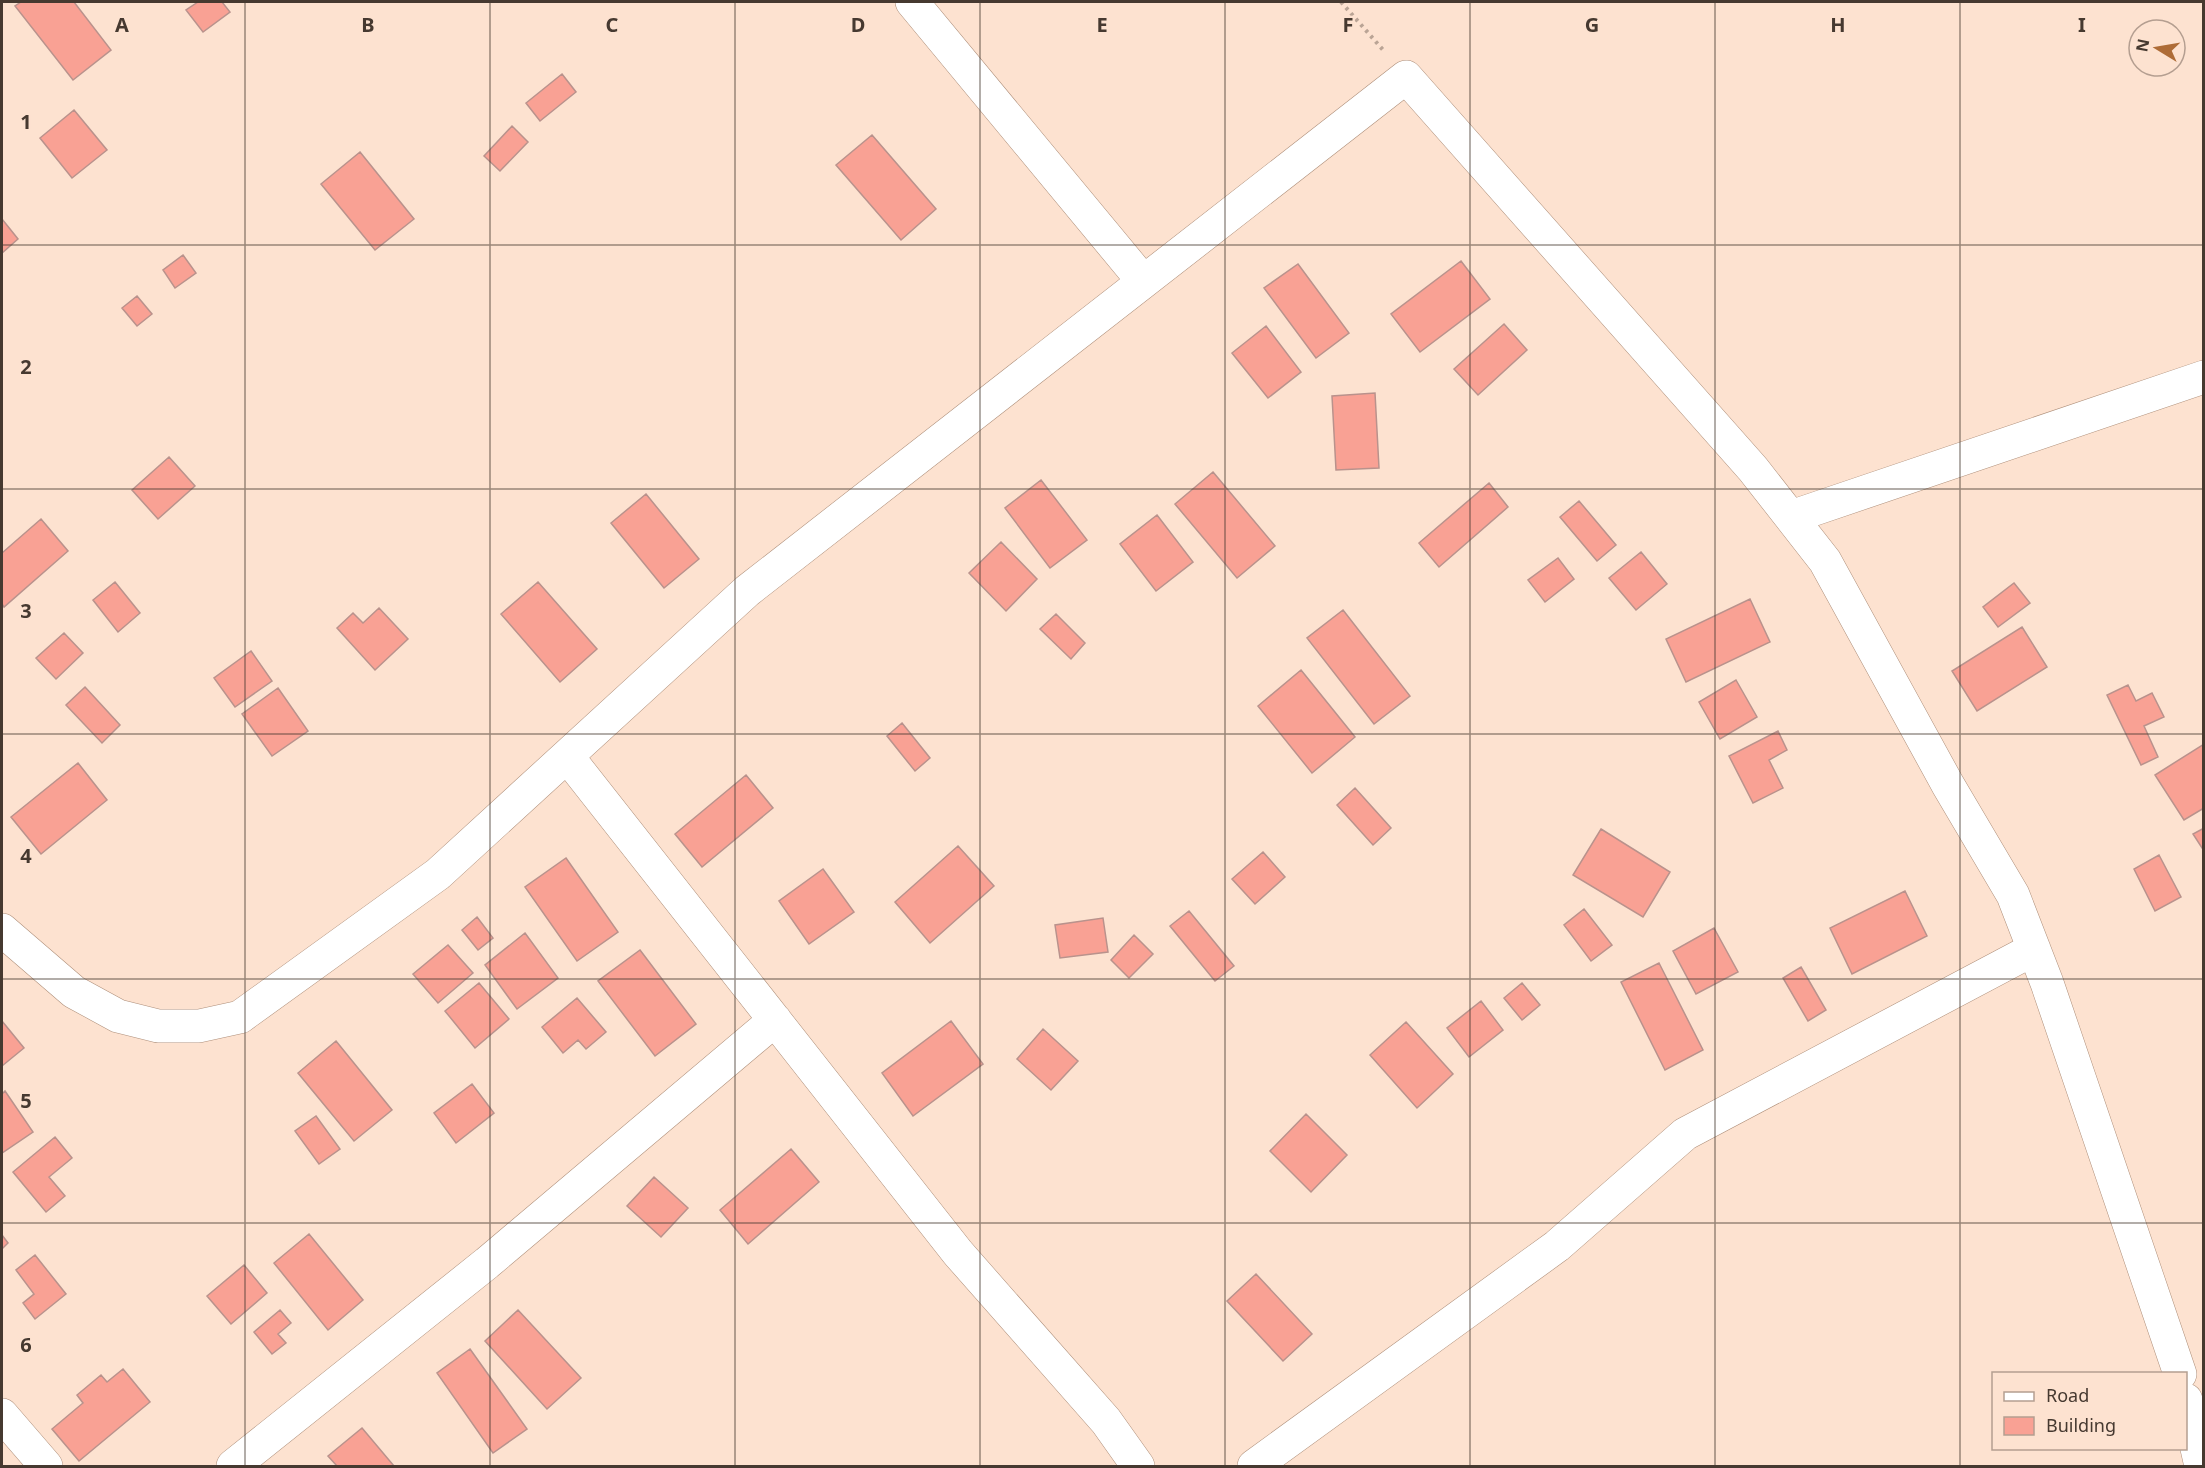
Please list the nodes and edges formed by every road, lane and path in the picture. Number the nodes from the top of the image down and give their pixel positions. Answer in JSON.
{"nodes":[{"id":1,"x":912,"y":2,"type":"edge"},
{"id":2,"x":1341,"y":2,"type":"edge"},
{"id":3,"x":1406,"y":77,"type":"junction"},
{"id":4,"x":1143,"y":281,"type":"junction"},
{"id":5,"x":2204,"y":377,"type":"edge"},
{"id":6,"x":1791,"y":517,"type":"junction"},
{"id":7,"x":567,"y":756,"type":"junction"},
{"id":8,"x":2,"y":930,"type":"edge"},
{"id":9,"x":2034,"y":949,"type":"junction"},
{"id":10,"x":775,"y":1020,"type":"junction"},
{"id":11,"x":2179,"y":1372,"type":"edge"},
{"id":12,"x":2187,"y":1404,"type":"edge"},
{"id":13,"x":2,"y":1415,"type":"edge"},
{"id":14,"x":46,"y":1467,"type":"edge"},
{"id":15,"x":233,"y":1467,"type":"edge"},
{"id":16,"x":1138,"y":1467,"type":"edge"},
{"id":17,"x":1254,"y":1467,"type":"edge"},
{"id":18,"x":2201,"y":1467,"type":"edge"}],
"edges":[{"from":1,"to":4,"type":"street"},
{"from":2,"to":3,"type":"path"},
{"from":3,"to":4,"type":"street"},
{"from":3,"to":6,"type":"street"},
{"from":4,"to":7,"type":"street"},
{"from":5,"to":6,"type":"street"},
{"from":6,"to":9,"type":"street"},
{"from":7,"to":8,"type":"street"},
{"from":7,"to":10,"type":"street"},
{"from":9,"to":11,"type":"street"},
{"from":9,"to":17,"type":"street"},
{"from":10,"to":15,"type":"street"},
{"from":10,"to":16,"type":"street"},
{"from":12,"to":18,"type":"street"},
{"from":13,"to":14,"type":"street"}]}
